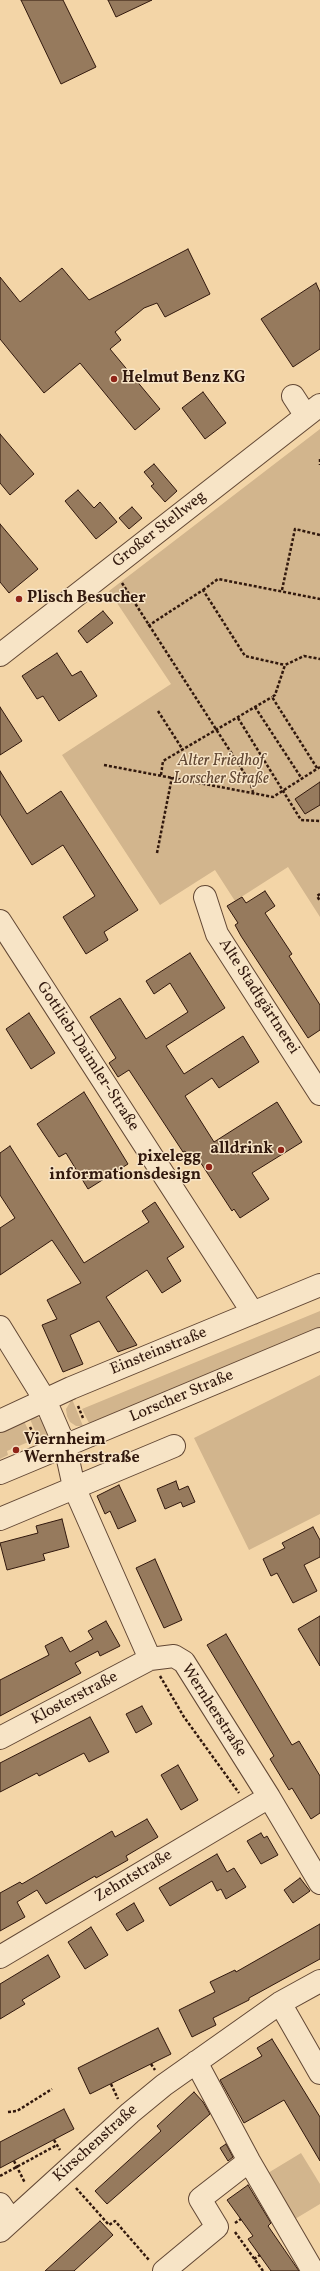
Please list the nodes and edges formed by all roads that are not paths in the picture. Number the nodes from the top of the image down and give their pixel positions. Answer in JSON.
{"nodes":[{"id":1,"x":293,"y":396,"type":"dead end"},
{"id":2,"x":313,"y":410,"type":"edge"},
{"id":3,"x":0,"y":655,"type":"edge"},
{"id":4,"x":205,"y":897,"type":"dead end"},
{"id":5,"x":0,"y":921,"type":"edge"},
{"id":6,"x":320,"y":1094,"type":"edge"},
{"id":7,"x":320,"y":1285,"type":"edge"},
{"id":8,"x":253,"y":1313,"type":"junction"},
{"id":9,"x":0,"y":1328,"type":"edge"},
{"id":10,"x":320,"y":1339,"type":"edge"},
{"id":11,"x":46,"y":1400,"type":"junction"},
{"id":12,"x":0,"y":1421,"type":"edge"},
{"id":13,"x":65,"y":1446,"type":"junction"},
{"id":14,"x":174,"y":1446,"type":"dead end"},
{"id":15,"x":0,"y":1473,"type":"edge"},
{"id":16,"x":74,"y":1487,"type":"junction"},
{"id":17,"x":0,"y":1519,"type":"edge"},
{"id":18,"x":150,"y":1659,"type":"junction"},
{"id":19,"x":0,"y":1738,"type":"edge"},
{"id":20,"x":269,"y":1796,"type":"junction"},
{"id":21,"x":320,"y":1883,"type":"edge"},
{"id":22,"x":0,"y":1957,"type":"edge"},
{"id":23,"x":320,"y":1981,"type":"edge"},
{"id":24,"x":280,"y":2003,"type":"junction"},
{"id":25,"x":196,"y":2062,"type":"junction"},
{"id":26,"x":320,"y":2073,"type":"edge"},
{"id":27,"x":249,"y":2161,"type":"junction"},
{"id":28,"x":4,"y":2218,"type":"edge"},
{"id":29,"x":159,"y":2268,"type":"edge"},
{"id":30,"x":313,"y":2271,"type":"edge"}],
"edges":[{"from":1,"to":2,"type":"street"},
{"from":2,"to":3,"type":"street","name":"Großer Stellweg"},
{"from":4,"to":6,"type":"street","name":"Alte Stadtgärtnerei"},
{"from":5,"to":8,"type":"street","name":"Gottlieb-Daimler-Straße"},
{"from":7,"to":8,"type":"street","name":"Einsteinstraße"},
{"from":8,"to":11,"type":"street","name":"Einsteinstraße"},
{"from":9,"to":11,"type":"street"},
{"from":10,"to":13,"type":"street","name":"Lorscher Straße"},
{"from":11,"to":12,"type":"street","name":"Einsteinstraße"},
{"from":11,"to":13,"type":"street"},
{"from":13,"to":15,"type":"street","name":"Lorscher Straße"},
{"from":13,"to":16,"type":"street"},
{"from":14,"to":16,"type":"street"},
{"from":16,"to":17,"type":"street"},
{"from":16,"to":18,"type":"street"},
{"from":18,"to":19,"type":"street","name":"Klosterstraße"},
{"from":18,"to":20,"type":"street","name":"Wernherstraße"},
{"from":20,"to":21,"type":"street","name":"Wernherstraße"},
{"from":20,"to":22,"type":"street","name":"Zehntstraße"},
{"from":23,"to":24,"type":"street","name":"Kirschenstraße"},
{"from":24,"to":25,"type":"street","name":"Kirschenstraße"},
{"from":24,"to":26,"type":"street"},
{"from":25,"to":27,"type":"street"},
{"from":25,"to":28,"type":"street","name":"Kirschenstraße"},
{"from":27,"to":29,"type":"street"},
{"from":27,"to":30,"type":"street"}]}
